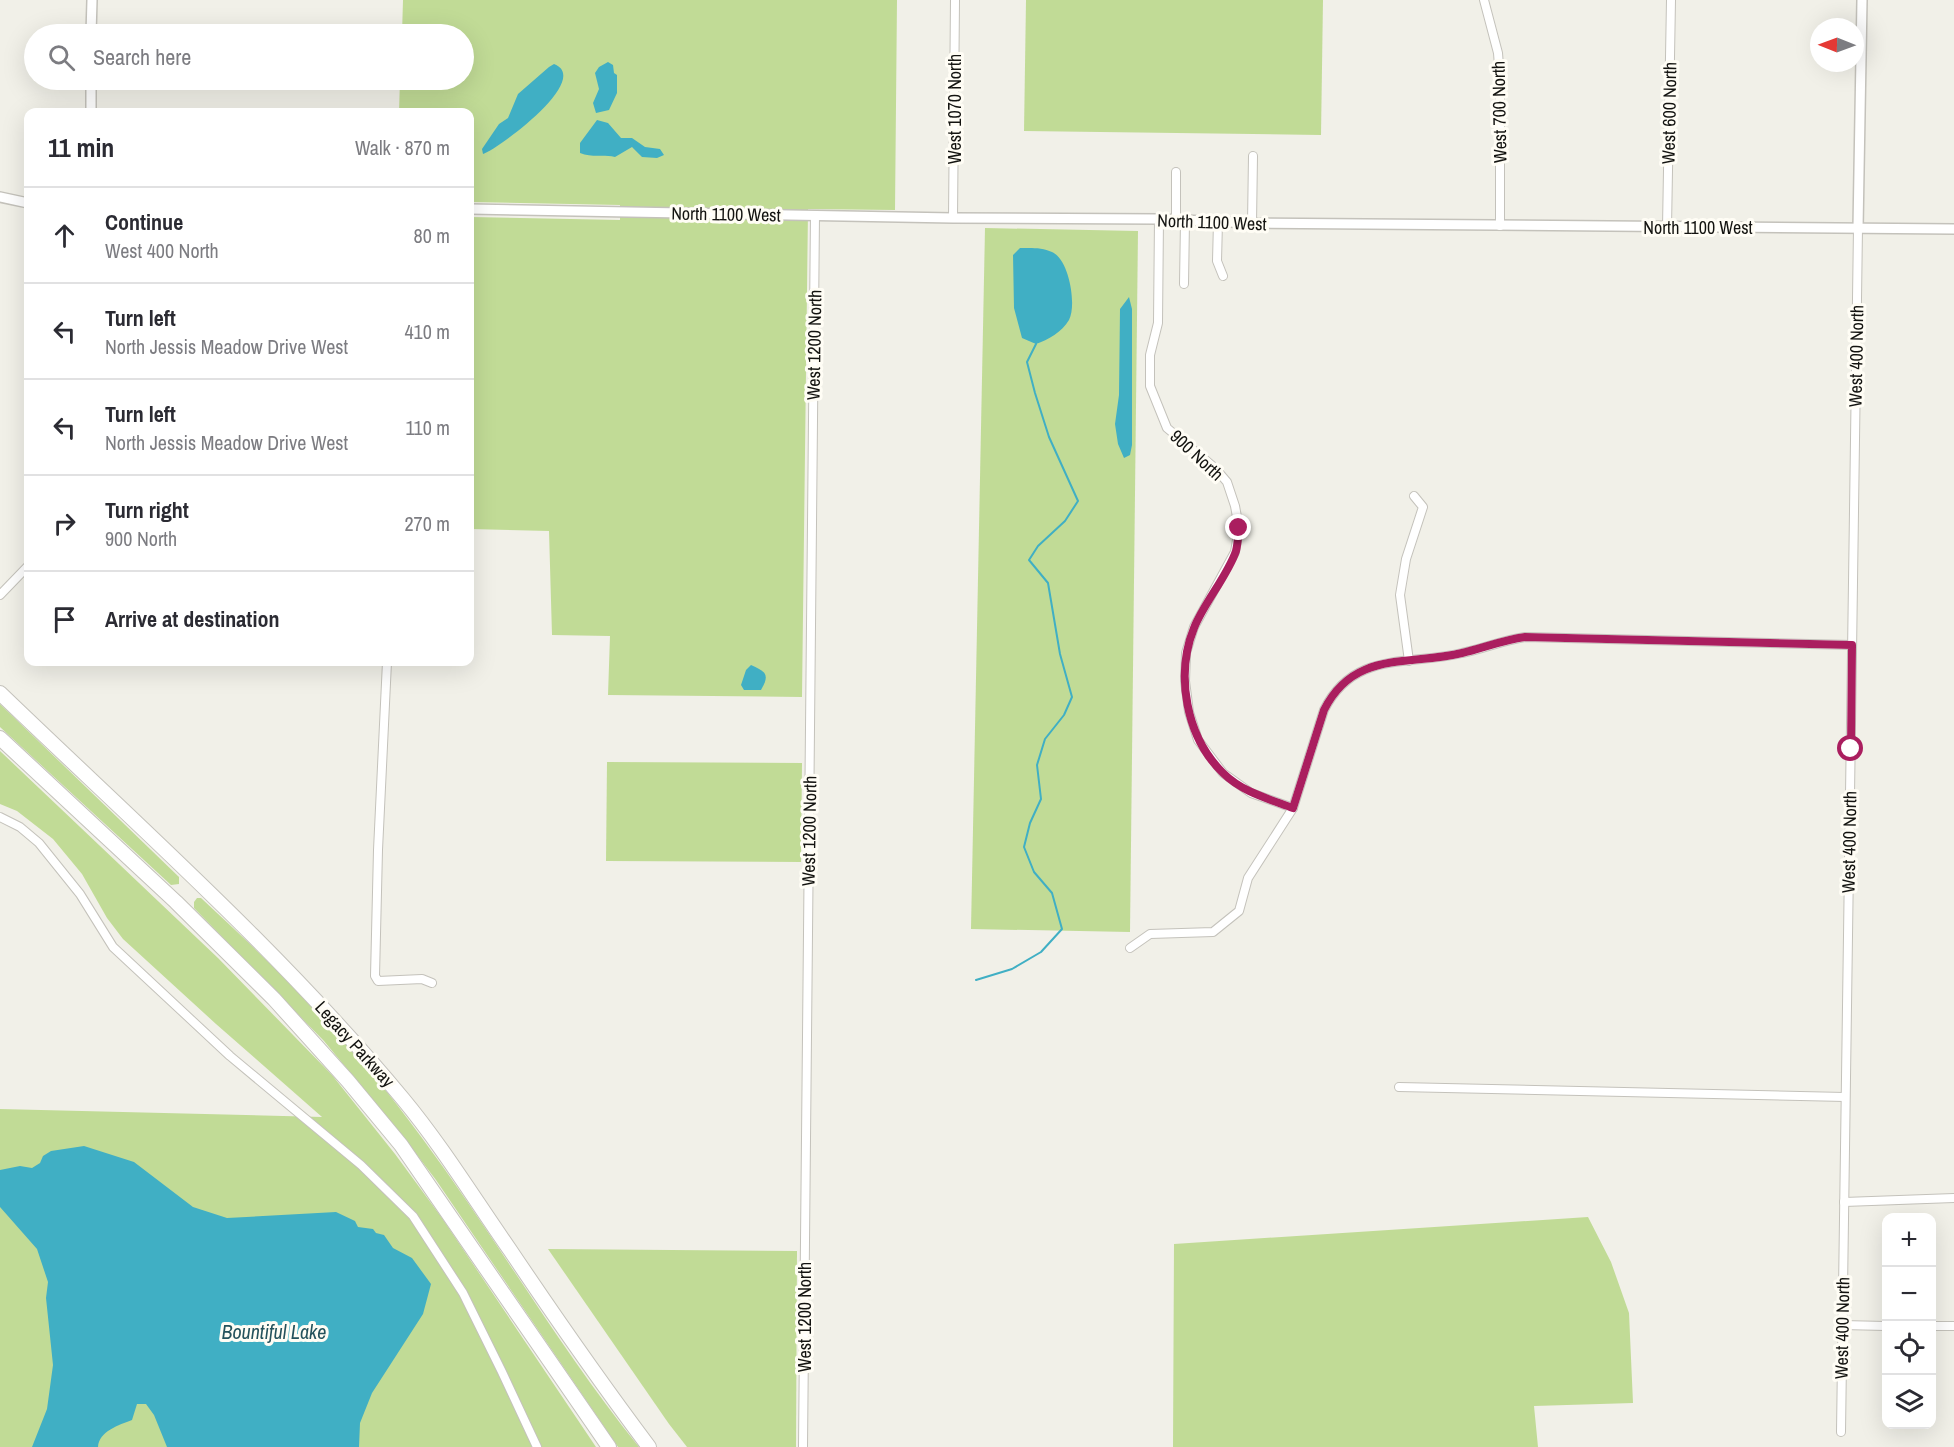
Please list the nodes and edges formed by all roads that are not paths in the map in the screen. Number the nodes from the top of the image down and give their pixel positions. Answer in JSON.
{"nodes":[{"id":1,"x":92,"y":0,"type":"edge"},
{"id":2,"x":955,"y":0,"type":"edge"},
{"id":3,"x":1484,"y":0,"type":"edge"},
{"id":4,"x":1671,"y":0,"type":"edge"},
{"id":5,"x":1862,"y":0,"type":"edge"},
{"id":6,"x":91,"y":24,"type":"edge"},
{"id":7,"x":91,"y":90,"type":"edge"},
{"id":8,"x":91,"y":108,"type":"edge"},
{"id":9,"x":1253,"y":156,"type":"dead end"},
{"id":10,"x":1176,"y":172,"type":"dead end"},
{"id":11,"x":0,"y":197,"type":"edge"},
{"id":12,"x":24,"y":202,"type":"edge"},
{"id":13,"x":474,"y":209,"type":"edge"},
{"id":14,"x":815,"y":215,"type":"junction"},
{"id":15,"x":953,"y":218,"type":"junction"},
{"id":16,"x":1159,"y":219,"type":"junction"},
{"id":17,"x":1180,"y":221,"type":"junction"},
{"id":18,"x":1218,"y":222,"type":"junction"},
{"id":19,"x":1252,"y":224,"type":"junction"},
{"id":20,"x":1500,"y":226,"type":"junction"},
{"id":21,"x":1667,"y":227,"type":"junction"},
{"id":22,"x":1858,"y":228,"type":"junction"},
{"id":23,"x":1954,"y":229,"type":"edge"},
{"id":24,"x":1223,"y":276,"type":"dead end"},
{"id":25,"x":1184,"y":284,"type":"dead end"},
{"id":26,"x":1414,"y":496,"type":"dead end"},
{"id":27,"x":24,"y":570,"type":"edge"},
{"id":28,"x":0,"y":595,"type":"edge"},
{"id":29,"x":1852,"y":645,"type":"junction"},
{"id":30,"x":1409,"y":661,"type":"junction"},
{"id":31,"x":387,"y":666,"type":"edge"},
{"id":32,"x":0,"y":693,"type":"edge"},
{"id":33,"x":0,"y":738,"type":"edge"},
{"id":34,"x":1293,"y":808,"type":"junction"},
{"id":35,"x":0,"y":817,"type":"edge"},
{"id":36,"x":1130,"y":948,"type":"dead end"},
{"id":37,"x":432,"y":983,"type":"dead end"},
{"id":38,"x":1399,"y":1087,"type":"dead end"},
{"id":39,"x":1845,"y":1097,"type":"junction"},
{"id":40,"x":1954,"y":1198,"type":"edge"},
{"id":41,"x":1844,"y":1202,"type":"junction"},
{"id":42,"x":1842,"y":1325,"type":"junction"},
{"id":43,"x":1882,"y":1326,"type":"edge"},
{"id":44,"x":1936,"y":1326,"type":"edge"},
{"id":45,"x":1954,"y":1326,"type":"edge"},
{"id":46,"x":1841,"y":1431,"type":"dead end"},
{"id":47,"x":537,"y":1447,"type":"edge"},
{"id":48,"x":609,"y":1447,"type":"edge"},
{"id":49,"x":649,"y":1447,"type":"edge"},
{"id":50,"x":803,"y":1447,"type":"edge"}],
"edges":[{"from":1,"to":6,"type":"street"},
{"from":2,"to":15,"type":"street","name":"West 1070 North"},
{"from":3,"to":20,"type":"street","name":"West 700 North"},
{"from":4,"to":21,"type":"street","name":"West 600 North"},
{"from":5,"to":22,"type":"street","name":"West 400 North"},
{"from":7,"to":8,"type":"street"},
{"from":9,"to":19,"type":"street"},
{"from":10,"to":17,"type":"street"},
{"from":11,"to":12,"type":"street"},
{"from":13,"to":14,"type":"street","name":"North 1100 West"},
{"from":14,"to":15,"type":"street","name":"North 1100 West"},
{"from":14,"to":50,"type":"street","name":"West 1200 North"},
{"from":15,"to":16,"type":"street","name":"North 1100 West"},
{"from":16,"to":17,"type":"street","name":"North 1100 West"},
{"from":16,"to":34,"type":"street","name":"900 North"},
{"from":17,"to":18,"type":"street","name":"North 1100 West"},
{"from":17,"to":25,"type":"street"},
{"from":18,"to":19,"type":"street","name":"North 1100 West"},
{"from":18,"to":24,"type":"street"},
{"from":19,"to":20,"type":"street","name":"North 1100 West"},
{"from":20,"to":21,"type":"street","name":"North 1100 West"},
{"from":21,"to":22,"type":"street","name":"North 1100 West"},
{"from":22,"to":23,"type":"street","name":"North 1100 West"},
{"from":22,"to":29,"type":"street","name":"West 400 North"},
{"from":26,"to":30,"type":"street"},
{"from":27,"to":28,"type":"street"},
{"from":29,"to":30,"type":"street"},
{"from":29,"to":39,"type":"street","name":"West 400 North"},
{"from":30,"to":34,"type":"street"},
{"from":31,"to":37,"type":"street"},
{"from":32,"to":49,"type":"highway","name":"Legacy Parkway"},
{"from":33,"to":48,"type":"highway","name":"Legacy Parkway"},
{"from":34,"to":36,"type":"street"},
{"from":35,"to":47,"type":"street"},
{"from":38,"to":39,"type":"street"},
{"from":39,"to":41,"type":"street","name":"West 400 North"},
{"from":40,"to":41,"type":"street"},
{"from":41,"to":42,"type":"street","name":"West 400 North"},
{"from":42,"to":43,"type":"street"},
{"from":42,"to":46,"type":"street","name":"West 400 North"},
{"from":44,"to":45,"type":"street"}]}
